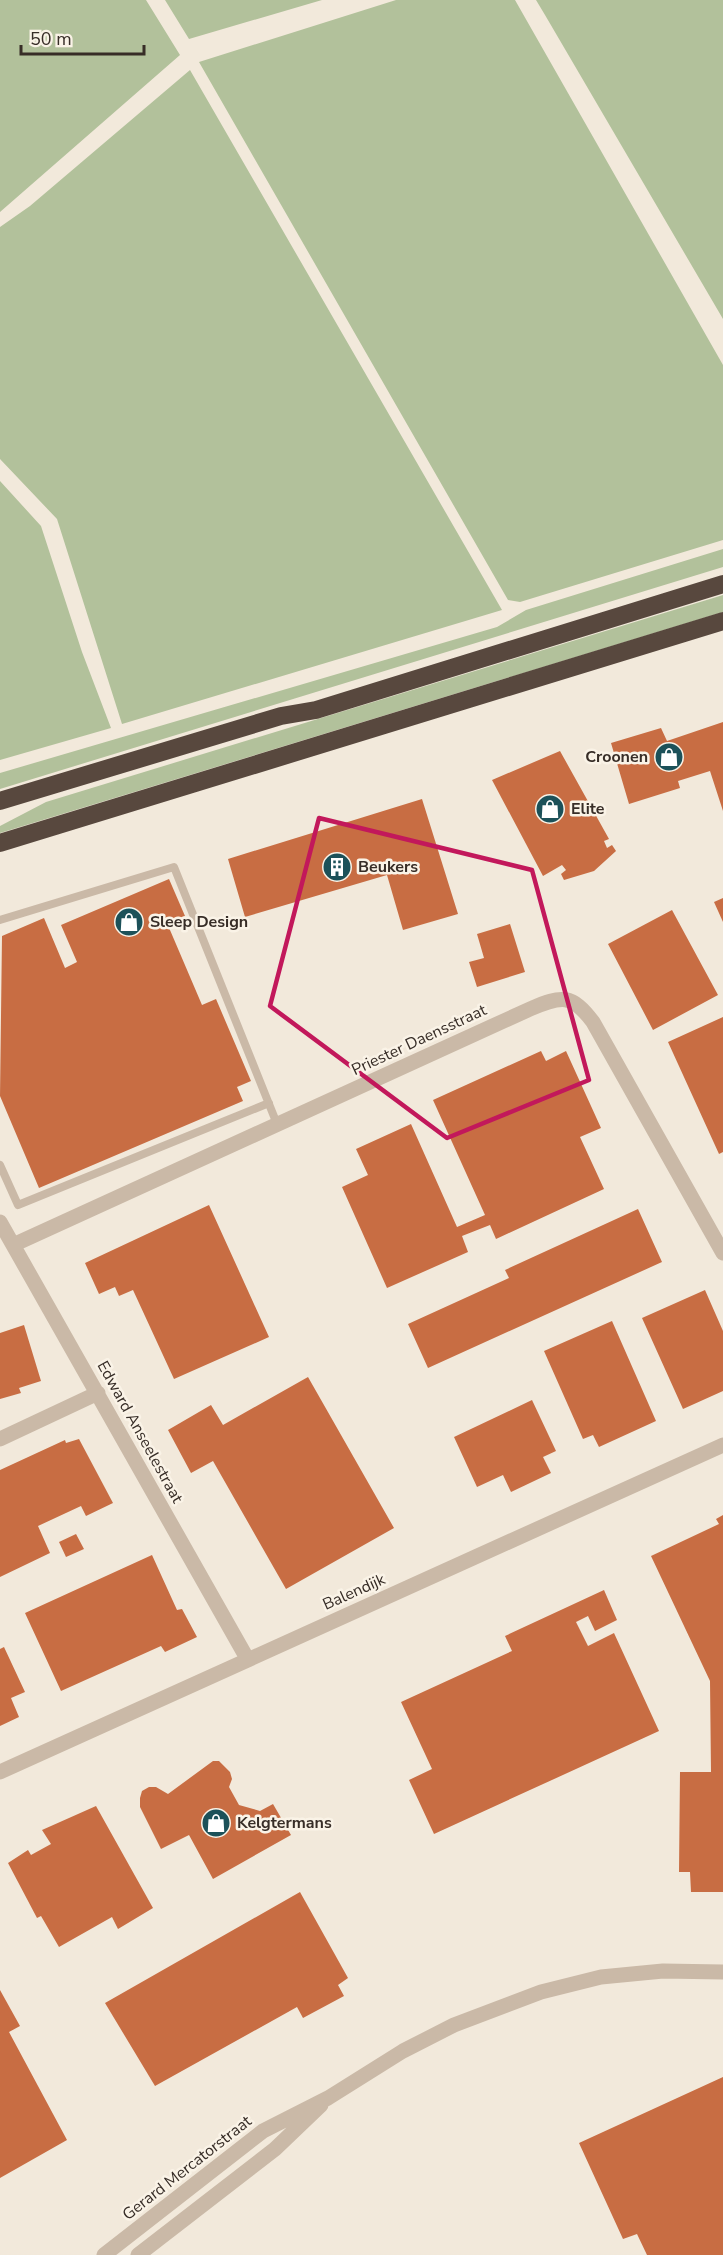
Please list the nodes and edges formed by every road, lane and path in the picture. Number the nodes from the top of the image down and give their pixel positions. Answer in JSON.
{"nodes":[{"id":1,"x":723,"y":584,"type":"edge"},
{"id":2,"x":723,"y":621,"type":"edge"},
{"id":3,"x":0,"y":801,"type":"edge"},
{"id":4,"x":0,"y":843,"type":"edge"},
{"id":5,"x":0,"y":920,"type":"edge"},
{"id":6,"x":269,"y":1103,"type":"junction"},
{"id":7,"x":277,"y":1124,"type":"junction"},
{"id":8,"x":0,"y":1165,"type":"edge"},
{"id":9,"x":0,"y":1222,"type":"edge"},
{"id":10,"x":13,"y":1245,"type":"junction"},
{"id":11,"x":723,"y":1253,"type":"edge"},
{"id":12,"x":98,"y":1393,"type":"junction"},
{"id":13,"x":0,"y":1439,"type":"edge"},
{"id":14,"x":723,"y":1445,"type":"edge"},
{"id":15,"x":248,"y":1660,"type":"junction"},
{"id":16,"x":0,"y":1772,"type":"edge"},
{"id":17,"x":723,"y":1972,"type":"edge"},
{"id":18,"x":328,"y":2098,"type":"junction"},
{"id":19,"x":184,"y":2194,"type":"junction"},
{"id":20,"x":196,"y":2211,"type":"junction"},
{"id":21,"x":104,"y":2255,"type":"edge"},
{"id":22,"x":138,"y":2255,"type":"edge"}],
"edges":[{"from":1,"to":3,"type":"highway"},
{"from":2,"to":4,"type":"highway"},
{"from":5,"to":6,"type":"lane"},
{"from":6,"to":7,"type":"lane"},
{"from":6,"to":8,"type":"lane"},
{"from":7,"to":10,"type":"street","name":"Priester Daensstraat"},
{"from":7,"to":11,"type":"street","name":"Priester Daensstraat"},
{"from":9,"to":10,"type":"street","name":"Edward Anseelestraat"},
{"from":10,"to":12,"type":"street","name":"Edward Anseelestraat"},
{"from":12,"to":13,"type":"street"},
{"from":12,"to":15,"type":"street","name":"Edward Anseelestraat"},
{"from":14,"to":15,"type":"street","name":"Balendijk"},
{"from":15,"to":16,"type":"street","name":"Balendijk"},
{"from":17,"to":18,"type":"street","name":"Gerard Mercatorstraat"},
{"from":18,"to":19,"type":"street","name":"Gerard Mercatorstraat"},
{"from":18,"to":20,"type":"street","name":"Gerard Mercatorstraat"},
{"from":19,"to":20,"type":"street"},
{"from":19,"to":21,"type":"street","name":"Gerard Mercatorstraat"},
{"from":20,"to":22,"type":"street","name":"Gerard Mercatorstraat"}]}
